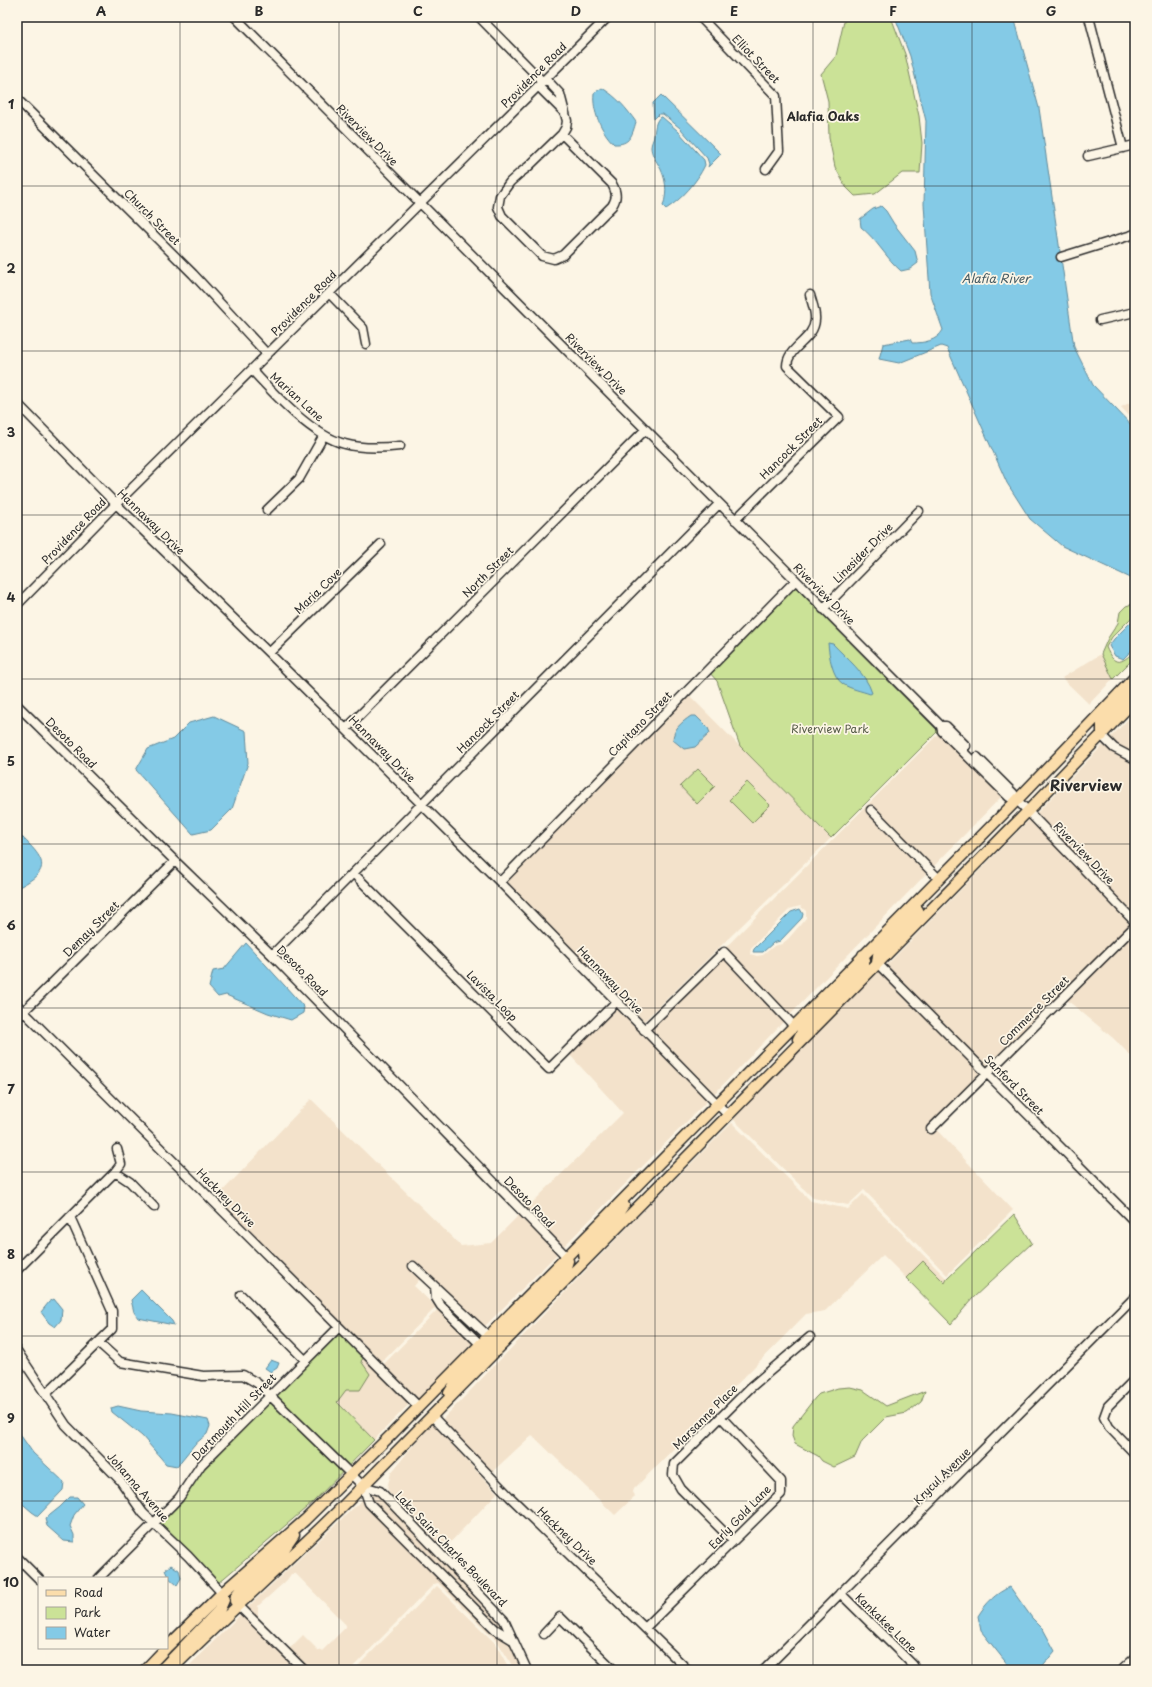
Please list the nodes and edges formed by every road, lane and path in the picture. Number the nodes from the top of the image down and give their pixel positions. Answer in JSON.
{"nodes":[{"id":1,"x":235,"y":17,"type":"edge"},
{"id":2,"x":479,"y":17,"type":"edge"},
{"id":3,"x":608,"y":17,"type":"edge"},
{"id":4,"x":700,"y":17,"type":"edge"},
{"id":5,"x":1089,"y":17,"type":"edge"},
{"id":6,"x":542,"y":82,"type":"junction"},
{"id":7,"x":17,"y":99,"type":"edge"},
{"id":8,"x":562,"y":134,"type":"junction"},
{"id":9,"x":1135,"y":145,"type":"edge"},
{"id":10,"x":1124,"y":148,"type":"junction"},
{"id":11,"x":1088,"y":156,"type":"dead end"},
{"id":12,"x":766,"y":169,"type":"dead end"},
{"id":13,"x":420,"y":204,"type":"junction"},
{"id":14,"x":1135,"y":234,"type":"edge"},
{"id":15,"x":1061,"y":257,"type":"dead end"},
{"id":16,"x":329,"y":293,"type":"junction"},
{"id":17,"x":810,"y":295,"type":"dead end"},
{"id":18,"x":1135,"y":312,"type":"edge"},
{"id":19,"x":1100,"y":320,"type":"dead end"},
{"id":20,"x":366,"y":344,"type":"dead end"},
{"id":21,"x":267,"y":354,"type":"junction"},
{"id":22,"x":252,"y":370,"type":"junction"},
{"id":23,"x":17,"y":403,"type":"edge"},
{"id":24,"x":645,"y":430,"type":"junction"},
{"id":25,"x":324,"y":435,"type":"junction"},
{"id":26,"x":400,"y":446,"type":"dead end"},
{"id":27,"x":116,"y":504,"type":"junction"},
{"id":28,"x":719,"y":504,"type":"junction"},
{"id":29,"x":268,"y":510,"type":"dead end"},
{"id":30,"x":919,"y":512,"type":"dead end"},
{"id":31,"x":735,"y":520,"type":"junction"},
{"id":32,"x":381,"y":544,"type":"dead end"},
{"id":33,"x":795,"y":581,"type":"junction"},
{"id":34,"x":17,"y":605,"type":"edge"},
{"id":35,"x":823,"y":609,"type":"junction"},
{"id":36,"x":270,"y":653,"type":"junction"},
{"id":37,"x":1135,"y":678,"type":"edge"},
{"id":38,"x":1135,"y":700,"type":"edge"},
{"id":39,"x":17,"y":705,"type":"edge"},
{"id":40,"x":346,"y":729,"type":"junction"},
{"id":41,"x":1102,"y":736,"type":"junction"},
{"id":42,"x":1135,"y":758,"type":"edge"},
{"id":43,"x":1017,"y":800,"type":"junction"},
{"id":44,"x":422,"y":804,"type":"junction"},
{"id":45,"x":871,"y":810,"type":"dead end"},
{"id":46,"x":1028,"y":811,"type":"junction"},
{"id":47,"x":174,"y":861,"type":"junction"},
{"id":48,"x":353,"y":873,"type":"junction"},
{"id":49,"x":938,"y":879,"type":"junction"},
{"id":50,"x":500,"y":882,"type":"junction"},
{"id":51,"x":930,"y":888,"type":"junction"},
{"id":52,"x":1135,"y":922,"type":"edge"},
{"id":53,"x":1135,"y":926,"type":"edge"},
{"id":54,"x":272,"y":955,"type":"junction"},
{"id":55,"x":863,"y":956,"type":"junction"},
{"id":56,"x":877,"y":963,"type":"junction"},
{"id":57,"x":616,"y":1002,"type":"junction"},
{"id":58,"x":17,"y":1005,"type":"edge"},
{"id":59,"x":23,"y":1011,"type":"junction"},
{"id":60,"x":17,"y":1018,"type":"edge"},
{"id":61,"x":794,"y":1026,"type":"junction"},
{"id":62,"x":644,"y":1030,"type":"junction"},
{"id":63,"x":795,"y":1046,"type":"junction"},
{"id":64,"x":987,"y":1073,"type":"junction"},
{"id":65,"x":717,"y":1104,"type":"junction"},
{"id":66,"x":728,"y":1115,"type":"junction"},
{"id":67,"x":932,"y":1129,"type":"dead end"},
{"id":68,"x":117,"y":1149,"type":"dead end"},
{"id":69,"x":115,"y":1172,"type":"junction"},
{"id":70,"x":630,"y":1192,"type":"junction"},
{"id":71,"x":154,"y":1207,"type":"dead end"},
{"id":72,"x":70,"y":1217,"type":"junction"},
{"id":73,"x":1135,"y":1222,"type":"edge"},
{"id":74,"x":567,"y":1257,"type":"junction"},
{"id":75,"x":585,"y":1260,"type":"junction"},
{"id":76,"x":413,"y":1266,"type":"dead end"},
{"id":77,"x":17,"y":1270,"type":"edge"},
{"id":78,"x":434,"y":1287,"type":"junction"},
{"id":79,"x":241,"y":1294,"type":"dead end"},
{"id":80,"x":529,"y":1295,"type":"junction"},
{"id":81,"x":1135,"y":1297,"type":"edge"},
{"id":82,"x":339,"y":1327,"type":"junction"},
{"id":83,"x":512,"y":1335,"type":"junction"},
{"id":84,"x":488,"y":1336,"type":"junction"},
{"id":85,"x":810,"y":1337,"type":"dead end"},
{"id":86,"x":99,"y":1343,"type":"junction"},
{"id":87,"x":480,"y":1344,"type":"junction"},
{"id":88,"x":497,"y":1350,"type":"junction"},
{"id":89,"x":17,"y":1351,"type":"edge"},
{"id":90,"x":305,"y":1360,"type":"junction"},
{"id":91,"x":1135,"y":1379,"type":"edge"},
{"id":92,"x":46,"y":1394,"type":"junction"},
{"id":93,"x":270,"y":1397,"type":"junction"},
{"id":94,"x":442,"y":1405,"type":"junction"},
{"id":95,"x":419,"y":1407,"type":"junction"},
{"id":96,"x":432,"y":1416,"type":"junction"},
{"id":97,"x":721,"y":1417,"type":"junction"},
{"id":98,"x":1135,"y":1454,"type":"edge"},
{"id":99,"x":352,"y":1475,"type":"junction"},
{"id":100,"x":363,"y":1486,"type":"junction"},
{"id":101,"x":305,"y":1520,"type":"junction"},
{"id":102,"x":153,"y":1524,"type":"junction"},
{"id":103,"x":733,"y":1541,"type":"junction"},
{"id":104,"x":17,"y":1557,"type":"edge"},
{"id":105,"x":100,"y":1577,"type":"edge"},
{"id":106,"x":38,"y":1579,"type":"edge"},
{"id":107,"x":222,"y":1593,"type":"junction"},
{"id":108,"x":840,"y":1593,"type":"junction"},
{"id":109,"x":238,"y":1604,"type":"junction"},
{"id":110,"x":645,"y":1628,"type":"junction"},
{"id":111,"x":544,"y":1634,"type":"dead end"},
{"id":112,"x":513,"y":1640,"type":"junction"},
{"id":113,"x":168,"y":1647,"type":"edge"},
{"id":114,"x":166,"y":1649,"type":"edge"},
{"id":115,"x":1135,"y":1658,"type":"edge"},
{"id":116,"x":145,"y":1670,"type":"edge"},
{"id":117,"x":161,"y":1670,"type":"edge"},
{"id":118,"x":171,"y":1670,"type":"edge"},
{"id":119,"x":304,"y":1670,"type":"edge"},
{"id":120,"x":527,"y":1670,"type":"edge"},
{"id":121,"x":614,"y":1670,"type":"edge"},
{"id":122,"x":688,"y":1670,"type":"edge"},
{"id":123,"x":764,"y":1670,"type":"edge"},
{"id":124,"x":915,"y":1670,"type":"edge"},
{"id":125,"x":1122,"y":1670,"type":"edge"}],
"edges":[{"from":1,"to":13,"type":"street","name":"Riverview Drive"},
{"from":2,"to":6,"type":"street"},
{"from":3,"to":6,"type":"street","name":"Providence Road"},
{"from":4,"to":12,"type":"street","name":"Elliot Street"},
{"from":5,"to":10,"type":"street"},
{"from":6,"to":8,"type":"street"},
{"from":6,"to":13,"type":"street","name":"Providence Road"},
{"from":7,"to":21,"type":"street","name":"Church Street"},
{"from":8,"to":8,"type":"street"},
{"from":9,"to":10,"type":"street"},
{"from":10,"to":11,"type":"street"},
{"from":13,"to":16,"type":"street","name":"Providence Road"},
{"from":13,"to":24,"type":"street","name":"Riverview Drive"},
{"from":14,"to":15,"type":"street"},
{"from":16,"to":20,"type":"street"},
{"from":16,"to":21,"type":"street","name":"Providence Road"},
{"from":17,"to":31,"type":"street","name":"Hancock Street"},
{"from":18,"to":19,"type":"street"},
{"from":21,"to":22,"type":"street","name":"Providence Road"},
{"from":22,"to":25,"type":"street","name":"Marian Lane"},
{"from":22,"to":27,"type":"street","name":"Providence Road"},
{"from":23,"to":27,"type":"street","name":"Hannaway Drive"},
{"from":24,"to":28,"type":"street","name":"Riverview Drive"},
{"from":24,"to":40,"type":"street","name":"North Street"},
{"from":25,"to":26,"type":"street","name":"Marian Lane"},
{"from":25,"to":29,"type":"street"},
{"from":27,"to":34,"type":"street","name":"Providence Road"},
{"from":27,"to":36,"type":"street","name":"Hannaway Drive"},
{"from":28,"to":31,"type":"street","name":"Riverview Drive"},
{"from":28,"to":44,"type":"street","name":"Hancock Street"},
{"from":30,"to":35,"type":"street","name":"Linesider Drive"},
{"from":31,"to":33,"type":"street","name":"Riverview Drive"},
{"from":32,"to":36,"type":"street","name":"Maria Cove"},
{"from":33,"to":35,"type":"street","name":"Riverview Drive"},
{"from":33,"to":50,"type":"street","name":"Capitano Street"},
{"from":35,"to":43,"type":"street","name":"Riverview Drive"},
{"from":36,"to":40,"type":"street","name":"Hannaway Drive"},
{"from":37,"to":41,"type":"main road"},
{"from":37,"to":43,"type":"main road"},
{"from":38,"to":41,"type":"main road"},
{"from":39,"to":47,"type":"street","name":"Desoto Road"},
{"from":40,"to":44,"type":"street","name":"Hannaway Drive"},
{"from":41,"to":42,"type":"street"},
{"from":41,"to":46,"type":"main road"},
{"from":43,"to":46,"type":"street","name":"Riverview Drive"},
{"from":43,"to":49,"type":"main road"},
{"from":44,"to":48,"type":"street","name":"Hancock Street"},
{"from":44,"to":50,"type":"street","name":"Hannaway Drive"},
{"from":45,"to":49,"type":"street"},
{"from":46,"to":52,"type":"street","name":"Riverview Drive"},
{"from":46,"to":56,"type":"main road"},
{"from":47,"to":54,"type":"street","name":"Desoto Road"},
{"from":47,"to":59,"type":"street","name":"Demay Street"},
{"from":48,"to":54,"type":"street","name":"Hancock Street"},
{"from":48,"to":57,"type":"street","name":"Lavista Loop"},
{"from":49,"to":51,"type":"main road"},
{"from":50,"to":57,"type":"street","name":"Hannaway Drive"},
{"from":51,"to":55,"type":"main road"},
{"from":51,"to":56,"type":"main road"},
{"from":53,"to":64,"type":"street","name":"Commerce Street"},
{"from":54,"to":74,"type":"street","name":"Desoto Road"},
{"from":55,"to":61,"type":"main road"},
{"from":55,"to":63,"type":"main road"},
{"from":56,"to":63,"type":"main road"},
{"from":56,"to":64,"type":"street","name":"Sanford Street"},
{"from":57,"to":62,"type":"street","name":"Hannaway Drive"},
{"from":58,"to":59,"type":"street","name":"Hackney Drive"},
{"from":59,"to":60,"type":"street","name":"Demay Street"},
{"from":59,"to":82,"type":"street","name":"Hackney Drive"},
{"from":61,"to":62,"type":"street"},
{"from":61,"to":65,"type":"main road"},
{"from":62,"to":65,"type":"street","name":"Hannaway Drive"},
{"from":63,"to":66,"type":"main road"},
{"from":64,"to":67,"type":"street","name":"Commerce Street"},
{"from":64,"to":73,"type":"street","name":"Sanford Street"},
{"from":65,"to":66,"type":"street","name":"Hannaway Drive"},
{"from":65,"to":70,"type":"main road"},
{"from":66,"to":75,"type":"main road"},
{"from":68,"to":69,"type":"street"},
{"from":69,"to":71,"type":"street"},
{"from":69,"to":72,"type":"street"},
{"from":70,"to":74,"type":"main road"},
{"from":70,"to":75,"type":"main road"},
{"from":72,"to":77,"type":"street"},
{"from":72,"to":86,"type":"street"},
{"from":74,"to":80,"type":"main road"},
{"from":74,"to":83,"type":"main road"},
{"from":75,"to":83,"type":"main road"},
{"from":76,"to":78,"type":"street"},
{"from":78,"to":84,"type":"street"},
{"from":78,"to":87,"type":"street"},
{"from":79,"to":90,"type":"street"},
{"from":80,"to":84,"type":"main road"},
{"from":80,"to":88,"type":"main road"},
{"from":81,"to":108,"type":"street","name":"Krycul Avenue"},
{"from":82,"to":90,"type":"street","name":"Dartmouth Hill Street"},
{"from":82,"to":95,"type":"street","name":"Hackney Drive"},
{"from":83,"to":88,"type":"main road"},
{"from":84,"to":87,"type":"main road"},
{"from":84,"to":94,"type":"main road"},
{"from":85,"to":97,"type":"street","name":"Marsanne Place"},
{"from":86,"to":92,"type":"street"},
{"from":86,"to":93,"type":"street","name":"Lake Saint Charles Boulevard"},
{"from":87,"to":95,"type":"main road"},
{"from":88,"to":94,"type":"main road"},
{"from":89,"to":92,"type":"street","name":"Johanna Avenue"},
{"from":90,"to":93,"type":"street","name":"Dartmouth Hill Street"},
{"from":91,"to":98,"type":"street"},
{"from":92,"to":102,"type":"street","name":"Johanna Avenue"},
{"from":93,"to":99,"type":"street","name":"Lake Saint Charles Boulevard"},
{"from":93,"to":102,"type":"street","name":"Dartmouth Hill Street"},
{"from":94,"to":96,"type":"main road"},
{"from":95,"to":99,"type":"main road"},
{"from":96,"to":100,"type":"main road"},
{"from":96,"to":110,"type":"street","name":"Hackney Drive"},
{"from":97,"to":103,"type":"street","name":"Marsanne Place"},
{"from":97,"to":103,"type":"street","name":"Early Gold Lane"},
{"from":99,"to":100,"type":"street","name":"Lake Saint Charles Boulevard"},
{"from":99,"to":101,"type":"main road"},
{"from":100,"to":109,"type":"main road"},
{"from":100,"to":112,"type":"street","name":"Lake Saint Charles Boulevard"},
{"from":100,"to":112,"type":"street","name":"Lake Saint Charles Boulevard"},
{"from":101,"to":107,"type":"main road"},
{"from":101,"to":109,"type":"main road"},
{"from":102,"to":105,"type":"street","name":"Dartmouth Hill Street"},
{"from":102,"to":107,"type":"street","name":"Johanna Avenue"},
{"from":103,"to":110,"type":"street","name":"Early Gold Lane"},
{"from":104,"to":106,"type":"street"},
{"from":107,"to":113,"type":"main road"},
{"from":107,"to":117,"type":"main road"},
{"from":108,"to":123,"type":"street","name":"Krycul Avenue"},
{"from":108,"to":124,"type":"street","name":"Kankakee Lane"},
{"from":109,"to":118,"type":"main road"},
{"from":109,"to":119,"type":"street"},
{"from":110,"to":122,"type":"street","name":"Hackney Drive"},
{"from":111,"to":121,"type":"street"},
{"from":112,"to":120,"type":"street","name":"Lake Saint Charles Boulevard"},
{"from":114,"to":116,"type":"main road"},
{"from":115,"to":125,"type":"street"}]}
